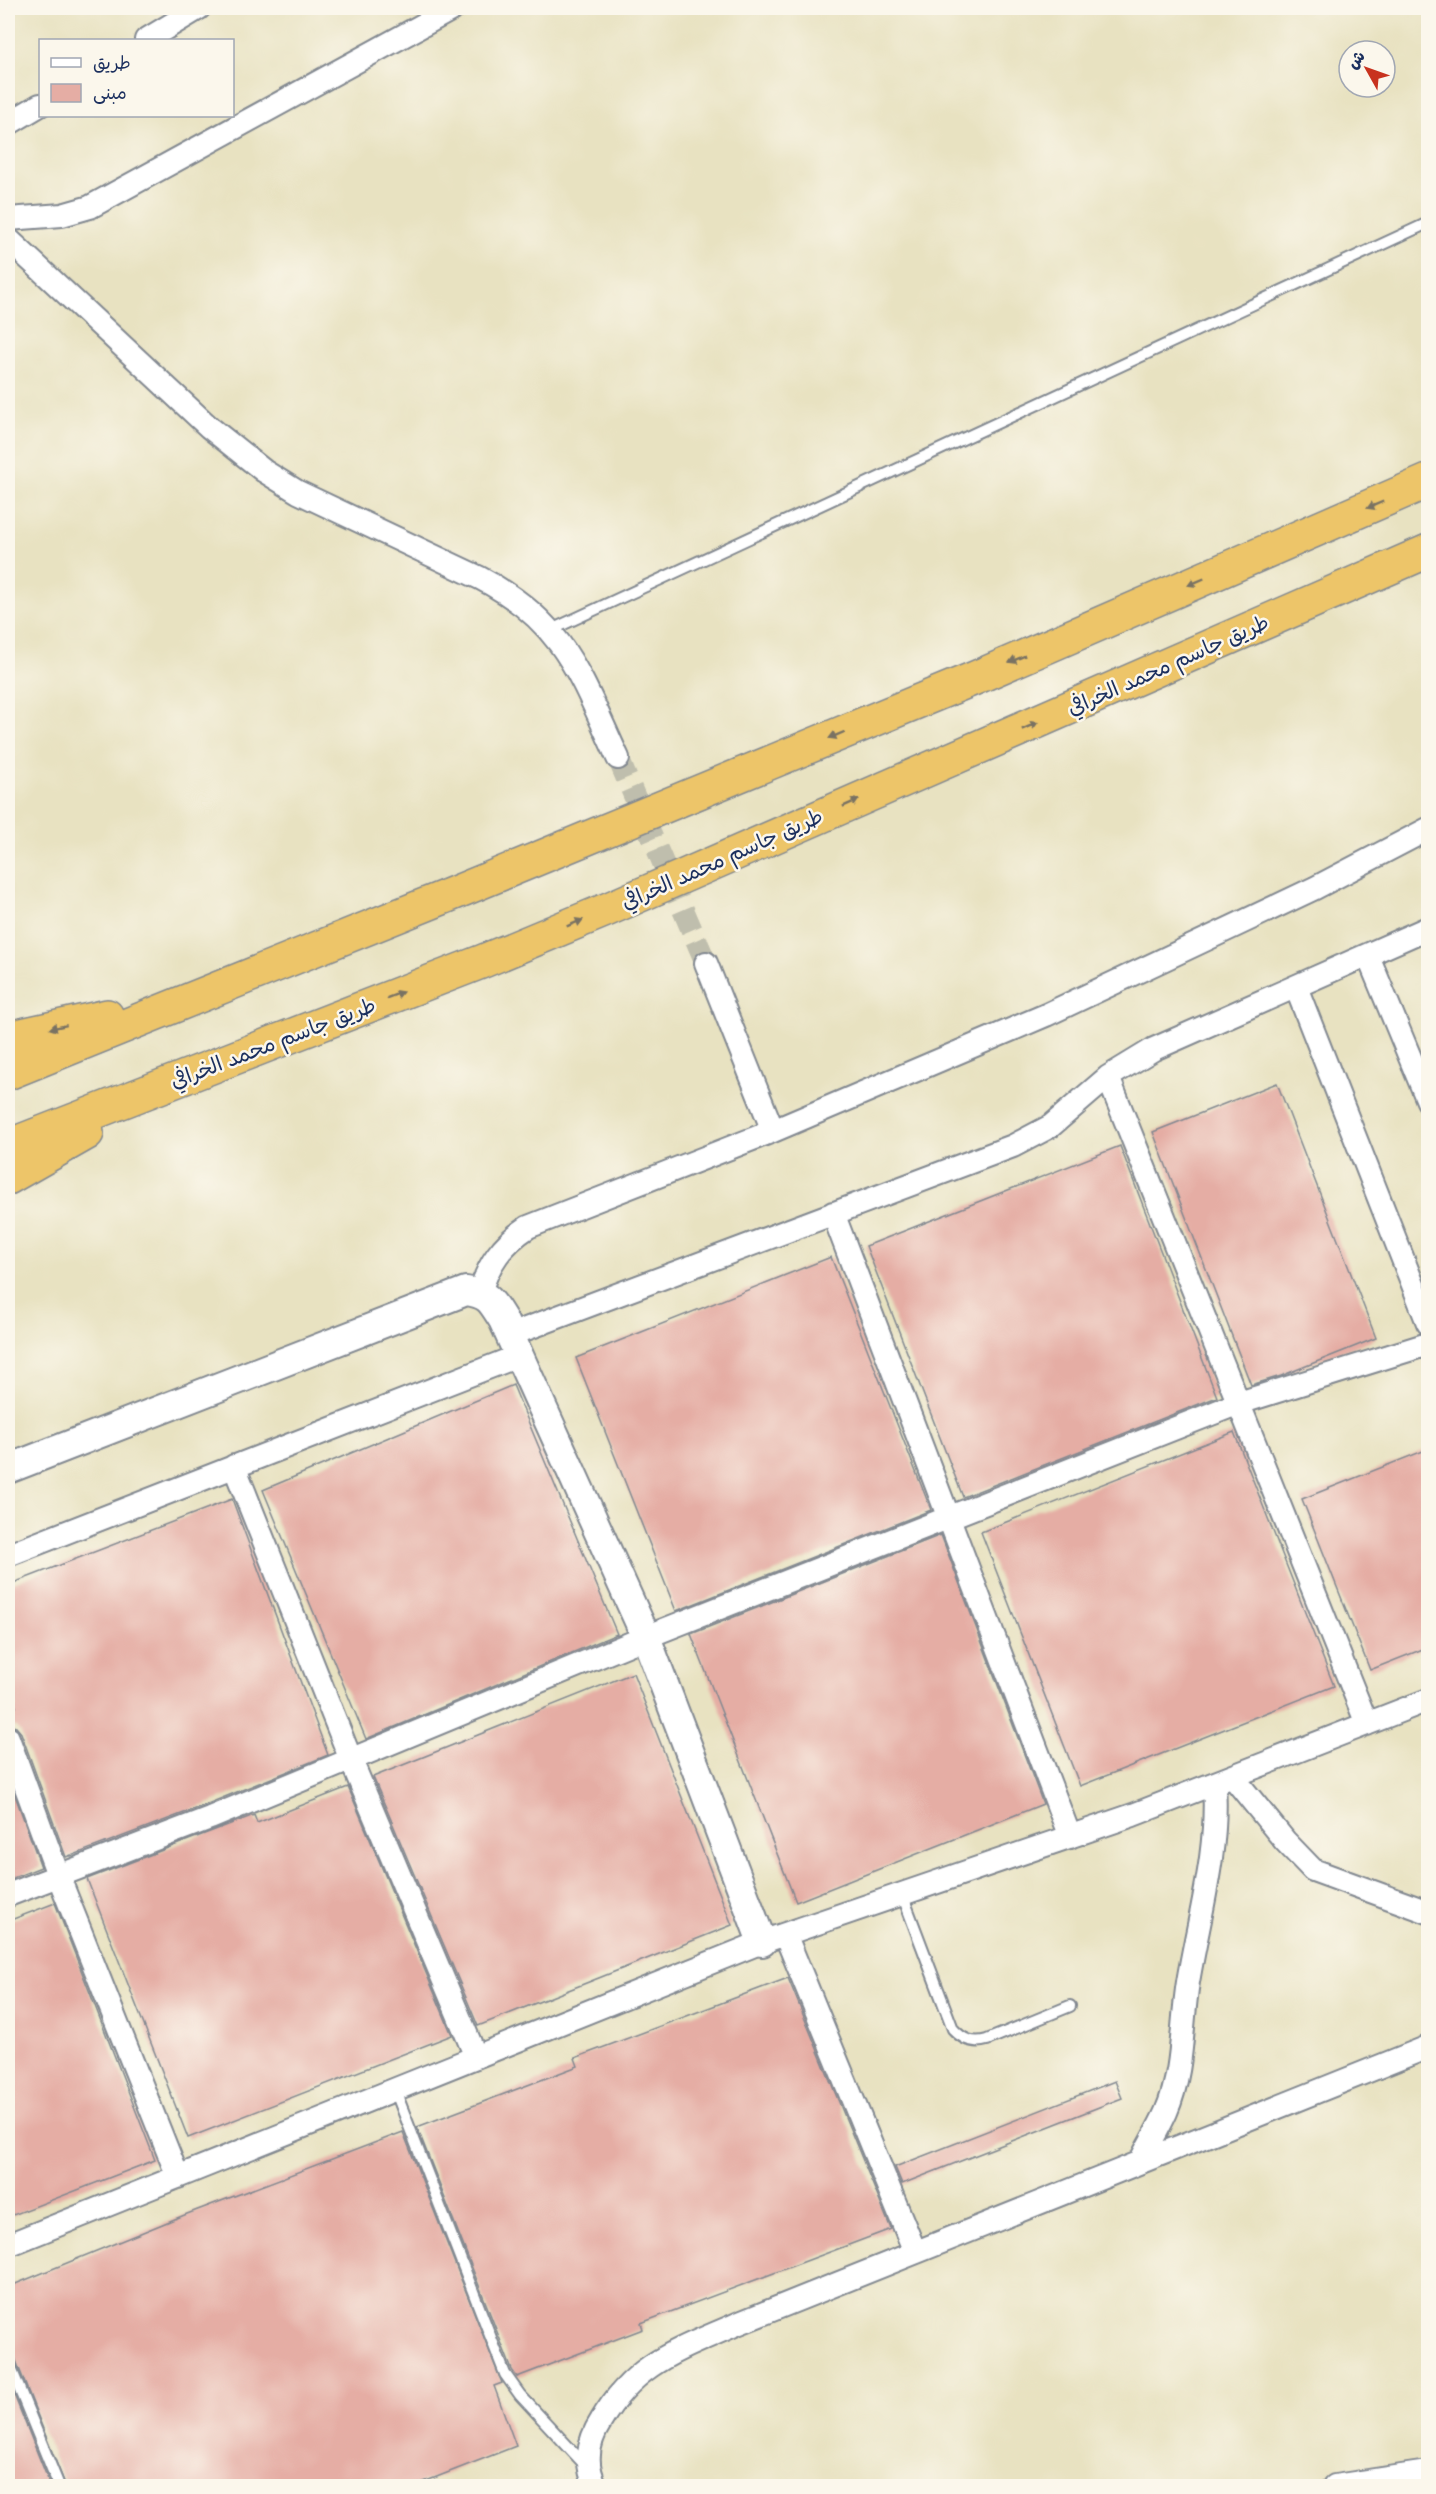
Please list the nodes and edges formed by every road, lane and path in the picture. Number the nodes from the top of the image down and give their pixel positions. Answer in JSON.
{"nodes":[{"id":1,"x":199,"y":8,"type":"edge"},
{"id":2,"x":454,"y":8,"type":"edge"},
{"id":3,"x":148,"y":39,"type":"edge"},
{"id":4,"x":39,"y":106,"type":"edge"},
{"id":5,"x":8,"y":124,"type":"edge"},
{"id":6,"x":8,"y":219,"type":"edge"},
{"id":7,"x":1428,"y":223,"type":"edge"},
{"id":8,"x":8,"y":239,"type":"edge"},
{"id":9,"x":1428,"y":481,"type":"edge"},
{"id":10,"x":1428,"y":551,"type":"edge"},
{"id":11,"x":551,"y":630,"type":"junction"},
{"id":12,"x":618,"y":758,"type":"tunnel mouth"},
{"id":13,"x":1428,"y":829,"type":"edge"},
{"id":14,"x":1428,"y":928,"type":"edge"},
{"id":15,"x":1368,"y":956,"type":"junction"},
{"id":16,"x":706,"y":963,"type":"tunnel mouth"},
{"id":17,"x":1296,"y":987,"type":"junction"},
{"id":18,"x":197,"y":996,"type":"junction"},
{"id":19,"x":8,"y":1038,"type":"edge"},
{"id":20,"x":8,"y":1073,"type":"edge"},
{"id":21,"x":1108,"y":1077,"type":"junction"},
{"id":22,"x":160,"y":1087,"type":"junction"},
{"id":23,"x":1428,"y":1101,"type":"edge"},
{"id":24,"x":773,"y":1131,"type":"junction"},
{"id":25,"x":8,"y":1146,"type":"edge"},
{"id":26,"x":8,"y":1178,"type":"edge"},
{"id":27,"x":833,"y":1213,"type":"junction"},
{"id":28,"x":480,"y":1293,"type":"junction"},
{"id":29,"x":1428,"y":1323,"type":"edge"},
{"id":30,"x":1428,"y":1344,"type":"edge"},
{"id":31,"x":514,"y":1346,"type":"junction"},
{"id":32,"x":1239,"y":1403,"type":"junction"},
{"id":33,"x":234,"y":1466,"type":"junction"},
{"id":34,"x":8,"y":1469,"type":"edge"},
{"id":35,"x":948,"y":1518,"type":"junction"},
{"id":36,"x":8,"y":1555,"type":"edge"},
{"id":37,"x":646,"y":1637,"type":"junction"},
{"id":38,"x":1428,"y":1700,"type":"edge"},
{"id":39,"x":1367,"y":1724,"type":"junction"},
{"id":40,"x":8,"y":1738,"type":"edge"},
{"id":41,"x":351,"y":1760,"type":"junction"},
{"id":42,"x":1223,"y":1780,"type":"junction"},
{"id":43,"x":1070,"y":1837,"type":"junction"},
{"id":44,"x":58,"y":1875,"type":"junction"},
{"id":45,"x":902,"y":1894,"type":"junction"},
{"id":46,"x":8,"y":1895,"type":"edge"},
{"id":47,"x":1428,"y":1912,"type":"edge"},
{"id":48,"x":773,"y":1938,"type":"junction"},
{"id":49,"x":1070,"y":2006,"type":"dead end"},
{"id":50,"x":1428,"y":2047,"type":"edge"},
{"id":51,"x":476,"y":2057,"type":"junction"},
{"id":52,"x":395,"y":2090,"type":"junction"},
{"id":53,"x":1141,"y":2160,"type":"junction"},
{"id":54,"x":178,"y":2177,"type":"junction"},
{"id":55,"x":8,"y":2245,"type":"edge"},
{"id":56,"x":915,"y":2252,"type":"junction"},
{"id":57,"x":8,"y":2361,"type":"edge"},
{"id":58,"x":1428,"y":2472,"type":"edge"},
{"id":59,"x":593,"y":2479,"type":"edge"},
{"id":60,"x":59,"y":2487,"type":"edge"},
{"id":61,"x":1335,"y":2487,"type":"edge"}],
"edges":[{"from":1,"to":3,"type":"street"},
{"from":2,"to":6,"type":"street"},
{"from":4,"to":5,"type":"street"},
{"from":7,"to":11,"type":"lane"},
{"from":8,"to":11,"type":"street"},
{"from":9,"to":18,"type":"highway","one_way":true},
{"from":22,"to":10,"type":"highway","name":"طريق جاسم محمد الخرافي","one_way":true},
{"from":11,"to":12,"type":"street"},
{"from":13,"to":24,"type":"street"},
{"from":14,"to":15,"type":"street"},
{"from":15,"to":17,"type":"street"},
{"from":15,"to":23,"type":"street"},
{"from":16,"to":24,"type":"street"},
{"from":17,"to":21,"type":"street"},
{"from":17,"to":29,"type":"street"},
{"from":18,"to":19,"type":"highway","one_way":true},
{"from":18,"to":20,"type":"highway"},
{"from":21,"to":27,"type":"street"},
{"from":21,"to":32,"type":"street"},
{"from":22,"to":25,"type":"highway","name":"طريق جاسم محمد الخرافي"},
{"from":22,"to":26,"type":"highway"},
{"from":24,"to":28,"type":"street"},
{"from":27,"to":31,"type":"street"},
{"from":27,"to":35,"type":"street"},
{"from":28,"to":31,"type":"street"},
{"from":28,"to":34,"type":"street"},
{"from":30,"to":32,"type":"street"},
{"from":31,"to":33,"type":"street"},
{"from":31,"to":37,"type":"street"},
{"from":32,"to":35,"type":"street"},
{"from":32,"to":39,"type":"street"},
{"from":33,"to":36,"type":"street"},
{"from":33,"to":41,"type":"street"},
{"from":35,"to":37,"type":"street"},
{"from":35,"to":43,"type":"street"},
{"from":37,"to":41,"type":"street"},
{"from":37,"to":48,"type":"street"},
{"from":38,"to":39,"type":"street"},
{"from":39,"to":42,"type":"street"},
{"from":40,"to":44,"type":"street"},
{"from":41,"to":44,"type":"street"},
{"from":41,"to":51,"type":"street"},
{"from":42,"to":43,"type":"street"},
{"from":42,"to":47,"type":"street"},
{"from":42,"to":53,"type":"street"},
{"from":43,"to":45,"type":"street"},
{"from":44,"to":46,"type":"street"},
{"from":44,"to":54,"type":"street"},
{"from":45,"to":48,"type":"street"},
{"from":45,"to":49,"type":"lane"},
{"from":48,"to":51,"type":"street"},
{"from":48,"to":56,"type":"street"},
{"from":50,"to":53,"type":"street"},
{"from":51,"to":52,"type":"street"},
{"from":52,"to":54,"type":"street"},
{"from":52,"to":59,"type":"lane"},
{"from":53,"to":56,"type":"street"},
{"from":54,"to":55,"type":"street"},
{"from":56,"to":59,"type":"street"},
{"from":57,"to":60,"type":"lane"},
{"from":58,"to":61,"type":"street"}]}
